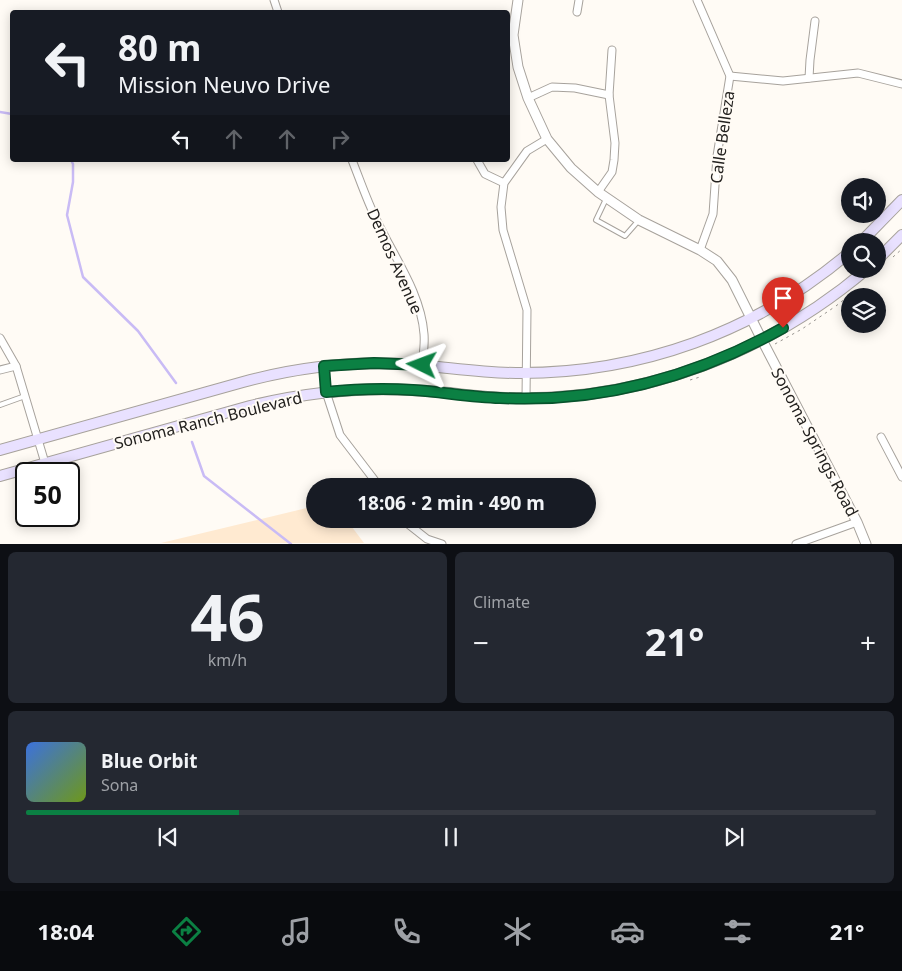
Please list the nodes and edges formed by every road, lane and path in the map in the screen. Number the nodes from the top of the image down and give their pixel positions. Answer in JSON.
{"nodes":[{"id":1,"x":518,"y":0,"type":"edge"},
{"id":2,"x":579,"y":0,"type":"edge"},
{"id":3,"x":696,"y":0,"type":"edge"},
{"id":4,"x":577,"y":12,"type":"dead end"},
{"id":5,"x":815,"y":21,"type":"dead end"},
{"id":6,"x":612,"y":50,"type":"dead end"},
{"id":7,"x":730,"y":76,"type":"junction"},
{"id":8,"x":810,"y":78,"type":"junction"},
{"id":9,"x":902,"y":84,"type":"edge"},
{"id":10,"x":609,"y":95,"type":"junction"},
{"id":11,"x":528,"y":98,"type":"junction"},
{"id":12,"x":547,"y":139,"type":"junction"},
{"id":13,"x":353,"y":162,"type":"edge"},
{"id":14,"x":478,"y":162,"type":"edge"},
{"id":15,"x":504,"y":183,"type":"junction"},
{"id":16,"x":598,"y":192,"type":"junction"},
{"id":17,"x":606,"y":198,"type":"junction"},
{"id":18,"x":902,"y":200,"type":"edge"},
{"id":19,"x":639,"y":220,"type":"junction"},
{"id":20,"x":870,"y":233,"type":"edge"},
{"id":21,"x":902,"y":235,"type":"edge"},
{"id":22,"x":700,"y":250,"type":"junction"},
{"id":23,"x":886,"y":251,"type":"edge"},
{"id":24,"x":841,"y":259,"type":"edge"},
{"id":25,"x":856,"y":278,"type":"edge"},
{"id":26,"x":752,"y":318,"type":"junction"},
{"id":27,"x":0,"y":338,"type":"edge"},
{"id":28,"x":762,"y":340,"type":"junction"},
{"id":29,"x":422,"y":365,"type":"junction"},
{"id":30,"x":16,"y":366,"type":"junction"},
{"id":31,"x":324,"y":366,"type":"junction"},
{"id":32,"x":0,"y":370,"type":"edge"},
{"id":33,"x":526,"y":373,"type":"junction"},
{"id":34,"x":326,"y":392,"type":"junction"},
{"id":35,"x":26,"y":396,"type":"junction"},
{"id":36,"x":526,"y":398,"type":"junction"},
{"id":37,"x":0,"y":405,"type":"edge"},
{"id":38,"x":880,"y":437,"type":"dead end"},
{"id":39,"x":38,"y":439,"type":"junction"},
{"id":40,"x":0,"y":450,"type":"edge"},
{"id":41,"x":44,"y":462,"type":"edge"},
{"id":42,"x":52,"y":462,"type":"edge"},
{"id":43,"x":15,"y":472,"type":"edge"},
{"id":44,"x":0,"y":476,"type":"edge"},
{"id":45,"x":902,"y":477,"type":"edge"},
{"id":46,"x":373,"y":478,"type":"edge"},
{"id":47,"x":857,"y":522,"type":"junction"},
{"id":48,"x":413,"y":528,"type":"edge"},
{"id":49,"x":442,"y":544,"type":"edge"},
{"id":50,"x":796,"y":544,"type":"edge"},
{"id":51,"x":866,"y":544,"type":"edge"}],
"edges":[{"from":1,"to":11,"type":"street","name":"Sonoma Springs Road"},
{"from":2,"to":4,"type":"street"},
{"from":3,"to":7,"type":"street","name":"Calle Belleza"},
{"from":5,"to":8,"type":"street"},
{"from":6,"to":10,"type":"street"},
{"from":7,"to":8,"type":"street"},
{"from":7,"to":22,"type":"street","name":"Calle Belleza"},
{"from":8,"to":9,"type":"street"},
{"from":10,"to":11,"type":"street"},
{"from":10,"to":16,"type":"street"},
{"from":11,"to":12,"type":"street","name":"Sonoma Springs Road"},
{"from":12,"to":15,"type":"street"},
{"from":12,"to":16,"type":"street","name":"Sonoma Springs Road"},
{"from":13,"to":29,"type":"street","name":"Demos Avenue"},
{"from":14,"to":15,"type":"street"},
{"from":15,"to":33,"type":"street"},
{"from":16,"to":17,"type":"street","name":"Sonoma Springs Road"},
{"from":17,"to":19,"type":"street","name":"Sonoma Springs Road"},
{"from":17,"to":19,"type":"lane"},
{"from":18,"to":20,"type":"main road"},
{"from":19,"to":22,"type":"street","name":"Sonoma Springs Road"},
{"from":21,"to":23,"type":"main road"},
{"from":22,"to":26,"type":"street","name":"Sonoma Springs Road"},
{"from":24,"to":26,"type":"main road","name":"Sonoma Ranch Boulevard"},
{"from":25,"to":28,"type":"main road","name":"Sonoma Ranch Boulevard"},
{"from":26,"to":28,"type":"street","name":"Sonoma Springs Road"},
{"from":26,"to":33,"type":"main road","name":"Sonoma Ranch Boulevard"},
{"from":27,"to":30,"type":"street"},
{"from":28,"to":36,"type":"main road","name":"Sonoma Ranch Boulevard"},
{"from":28,"to":47,"type":"street","name":"Sonoma Springs Road"},
{"from":29,"to":31,"type":"main road","name":"Sonoma Ranch Boulevard"},
{"from":29,"to":33,"type":"main road","name":"Sonoma Ranch Boulevard"},
{"from":30,"to":32,"type":"street"},
{"from":30,"to":35,"type":"street"},
{"from":31,"to":34,"type":"street"},
{"from":31,"to":39,"type":"main road","name":"Sonoma Ranch Boulevard"},
{"from":33,"to":36,"type":"street"},
{"from":34,"to":36,"type":"main road","name":"Sonoma Ranch Boulevard"},
{"from":34,"to":42,"type":"main road","name":"Sonoma Ranch Boulevard"},
{"from":34,"to":46,"type":"street"},
{"from":35,"to":37,"type":"lane"},
{"from":35,"to":39,"type":"street"},
{"from":38,"to":45,"type":"street"},
{"from":39,"to":40,"type":"main road","name":"Sonoma Ranch Boulevard"},
{"from":39,"to":41,"type":"street"},
{"from":43,"to":44,"type":"main road","name":"Sonoma Ranch Boulevard"},
{"from":47,"to":50,"type":"street"},
{"from":47,"to":51,"type":"street","name":"Sonoma Springs Road"},
{"from":48,"to":49,"type":"street"}]}
